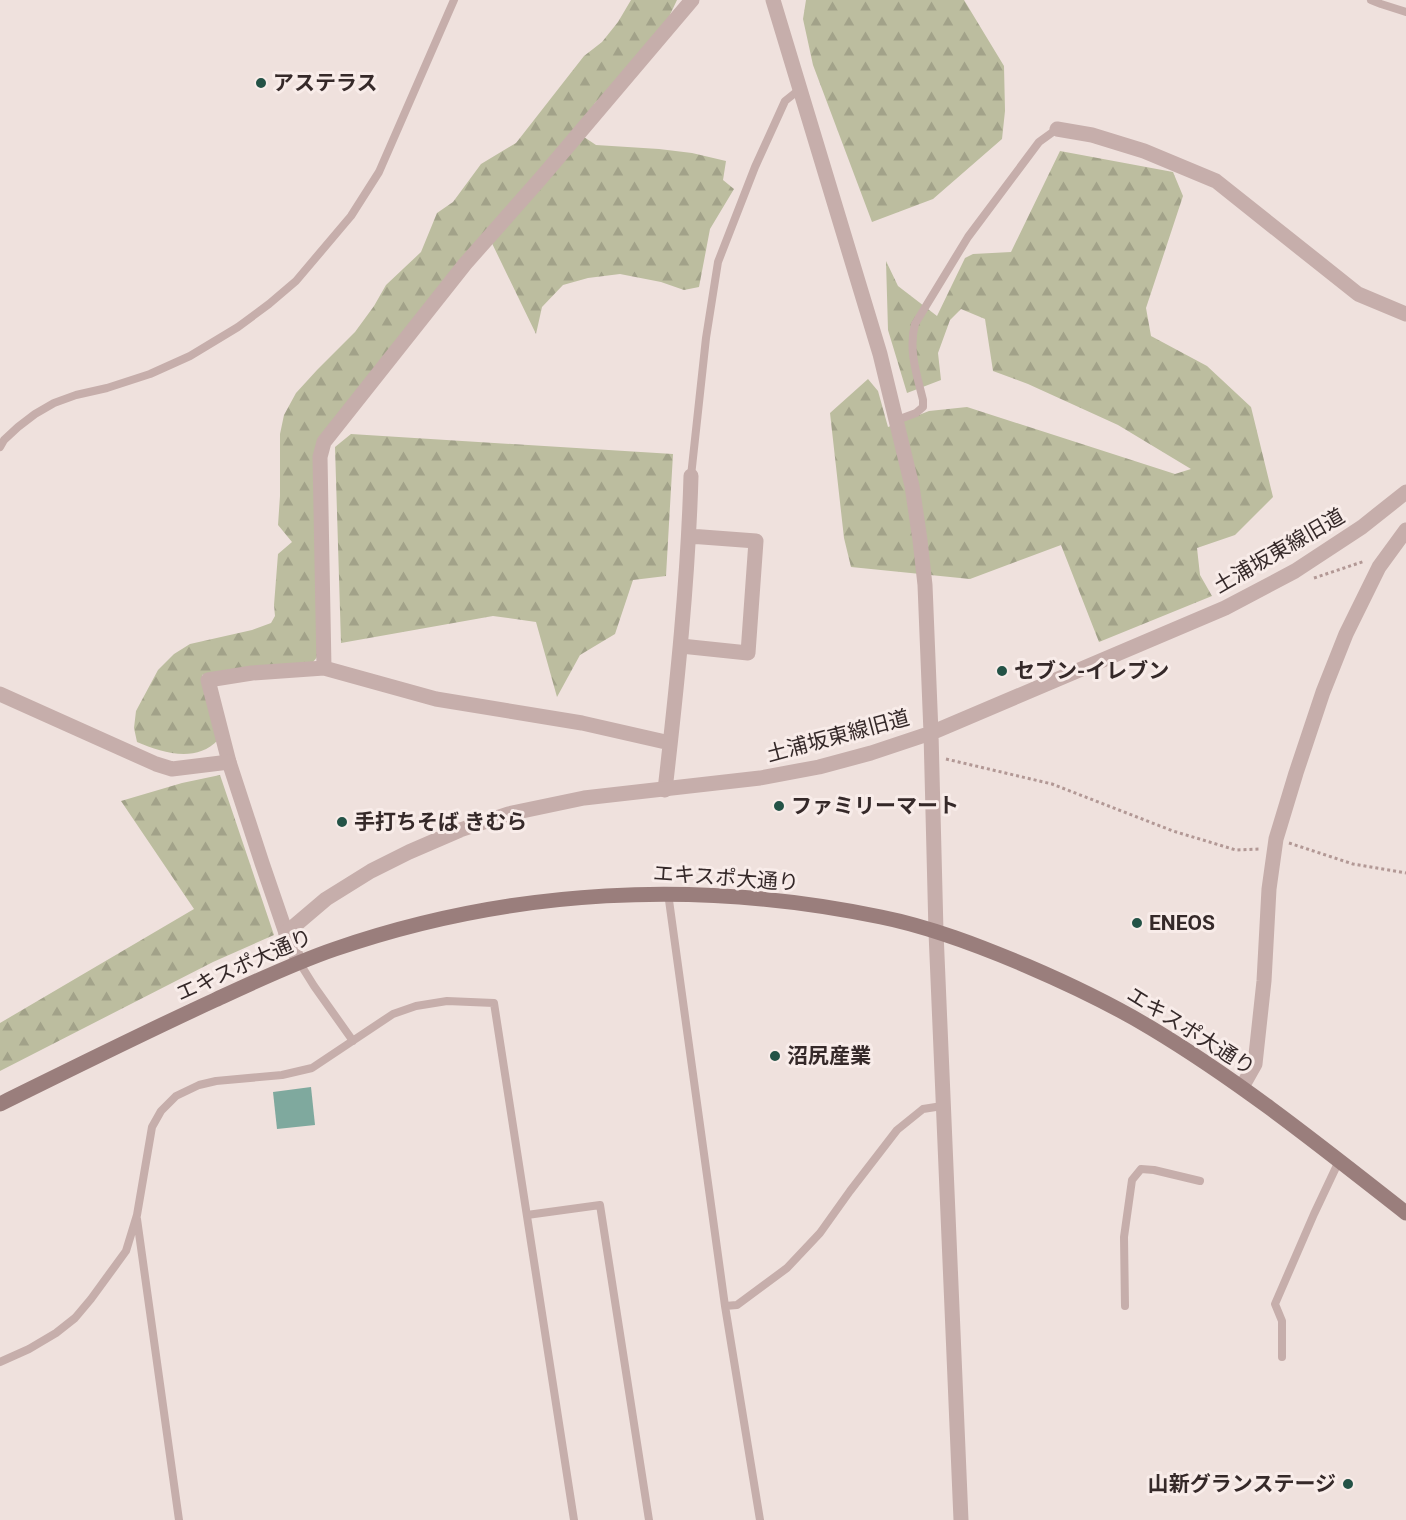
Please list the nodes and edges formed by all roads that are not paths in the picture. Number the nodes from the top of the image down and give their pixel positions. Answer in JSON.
{"nodes":[{"id":1,"x":454,"y":0,"type":"edge"},
{"id":2,"x":692,"y":0,"type":"edge"},
{"id":3,"x":773,"y":0,"type":"edge"},
{"id":4,"x":1371,"y":0,"type":"edge"},
{"id":5,"x":1406,"y":12,"type":"edge"},
{"id":6,"x":800,"y":89,"type":"junction"},
{"id":7,"x":1057,"y":129,"type":"joint"},
{"id":8,"x":1406,"y":314,"type":"edge"},
{"id":9,"x":897,"y":420,"type":"junction"},
{"id":10,"x":1,"y":441,"type":"edge"},
{"id":11,"x":691,"y":476,"type":"joint"},
{"id":12,"x":1406,"y":492,"type":"edge"},
{"id":13,"x":1406,"y":530,"type":"edge"},
{"id":14,"x":689,"y":536,"type":"junction"},
{"id":15,"x":681,"y":646,"type":"junction"},
{"id":16,"x":324,"y":668,"type":"junction"},
{"id":17,"x":0,"y":694,"type":"edge"},
{"id":18,"x":931,"y":733,"type":"junction"},
{"id":19,"x":670,"y":743,"type":"junction"},
{"id":20,"x":229,"y":762,"type":"junction"},
{"id":21,"x":665,"y":790,"type":"junction"},
{"id":22,"x":668,"y":893,"type":"junction"},
{"id":23,"x":936,"y":932,"type":"junction"},
{"id":24,"x":286,"y":933,"type":"junction"},
{"id":25,"x":299,"y":962,"type":"junction"},
{"id":26,"x":353,"y":1041,"type":"junction"},
{"id":27,"x":1242,"y":1087,"type":"junction"},
{"id":28,"x":0,"y":1104,"type":"edge"},
{"id":29,"x":942,"y":1106,"type":"junction"},
{"id":30,"x":1339,"y":1161,"type":"junction"},
{"id":31,"x":1200,"y":1181,"type":"dead end"},
{"id":32,"x":1406,"y":1213,"type":"edge"},
{"id":33,"x":137,"y":1215,"type":"junction"},
{"id":34,"x":527,"y":1215,"type":"junction"},
{"id":35,"x":725,"y":1306,"type":"junction"},
{"id":36,"x":1125,"y":1306,"type":"dead end"},
{"id":37,"x":1282,"y":1357,"type":"dead end"},
{"id":38,"x":0,"y":1362,"type":"edge"},
{"id":39,"x":179,"y":1520,"type":"edge"},
{"id":40,"x":574,"y":1520,"type":"edge"},
{"id":41,"x":649,"y":1520,"type":"edge"},
{"id":42,"x":760,"y":1520,"type":"edge"},
{"id":43,"x":961,"y":1520,"type":"edge"}],
"edges":[{"from":1,"to":10,"type":"lane"},
{"from":2,"to":16,"type":"street"},
{"from":3,"to":6,"type":"street"},
{"from":4,"to":5,"type":"lane"},
{"from":6,"to":9,"type":"street"},
{"from":6,"to":11,"type":"lane"},
{"from":7,"to":8,"type":"street"},
{"from":7,"to":9,"type":"lane"},
{"from":9,"to":18,"type":"street"},
{"from":11,"to":14,"type":"street"},
{"from":12,"to":18,"type":"street","name":"土浦坂東線旧道"},
{"from":13,"to":27,"type":"street"},
{"from":14,"to":15,"type":"street"},
{"from":14,"to":15,"type":"street"},
{"from":15,"to":19,"type":"street"},
{"from":16,"to":19,"type":"street"},
{"from":16,"to":20,"type":"street"},
{"from":17,"to":20,"type":"street"},
{"from":18,"to":21,"type":"street","name":"土浦坂東線旧道"},
{"from":18,"to":23,"type":"street"},
{"from":19,"to":21,"type":"street"},
{"from":20,"to":24,"type":"street"},
{"from":21,"to":24,"type":"street","name":"土浦坂東線旧道"},
{"from":22,"to":23,"type":"main road","name":"エキスポ大通り"},
{"from":22,"to":25,"type":"main road","name":"エキスポ大通り"},
{"from":22,"to":35,"type":"lane"},
{"from":23,"to":27,"type":"main road","name":"エキスポ大通り"},
{"from":23,"to":29,"type":"street"},
{"from":24,"to":25,"type":"street"},
{"from":25,"to":26,"type":"lane"},
{"from":25,"to":28,"type":"main road","name":"エキスポ大通り"},
{"from":26,"to":33,"type":"lane"},
{"from":26,"to":34,"type":"lane"},
{"from":27,"to":30,"type":"main road","name":"エキスポ大通り"},
{"from":29,"to":35,"type":"lane"},
{"from":29,"to":43,"type":"street"},
{"from":30,"to":32,"type":"main road","name":"エキスポ大通り"},
{"from":30,"to":37,"type":"lane"},
{"from":31,"to":36,"type":"lane"},
{"from":33,"to":38,"type":"lane"},
{"from":33,"to":39,"type":"lane"},
{"from":34,"to":40,"type":"lane"},
{"from":34,"to":41,"type":"lane"},
{"from":35,"to":42,"type":"lane"}]}
